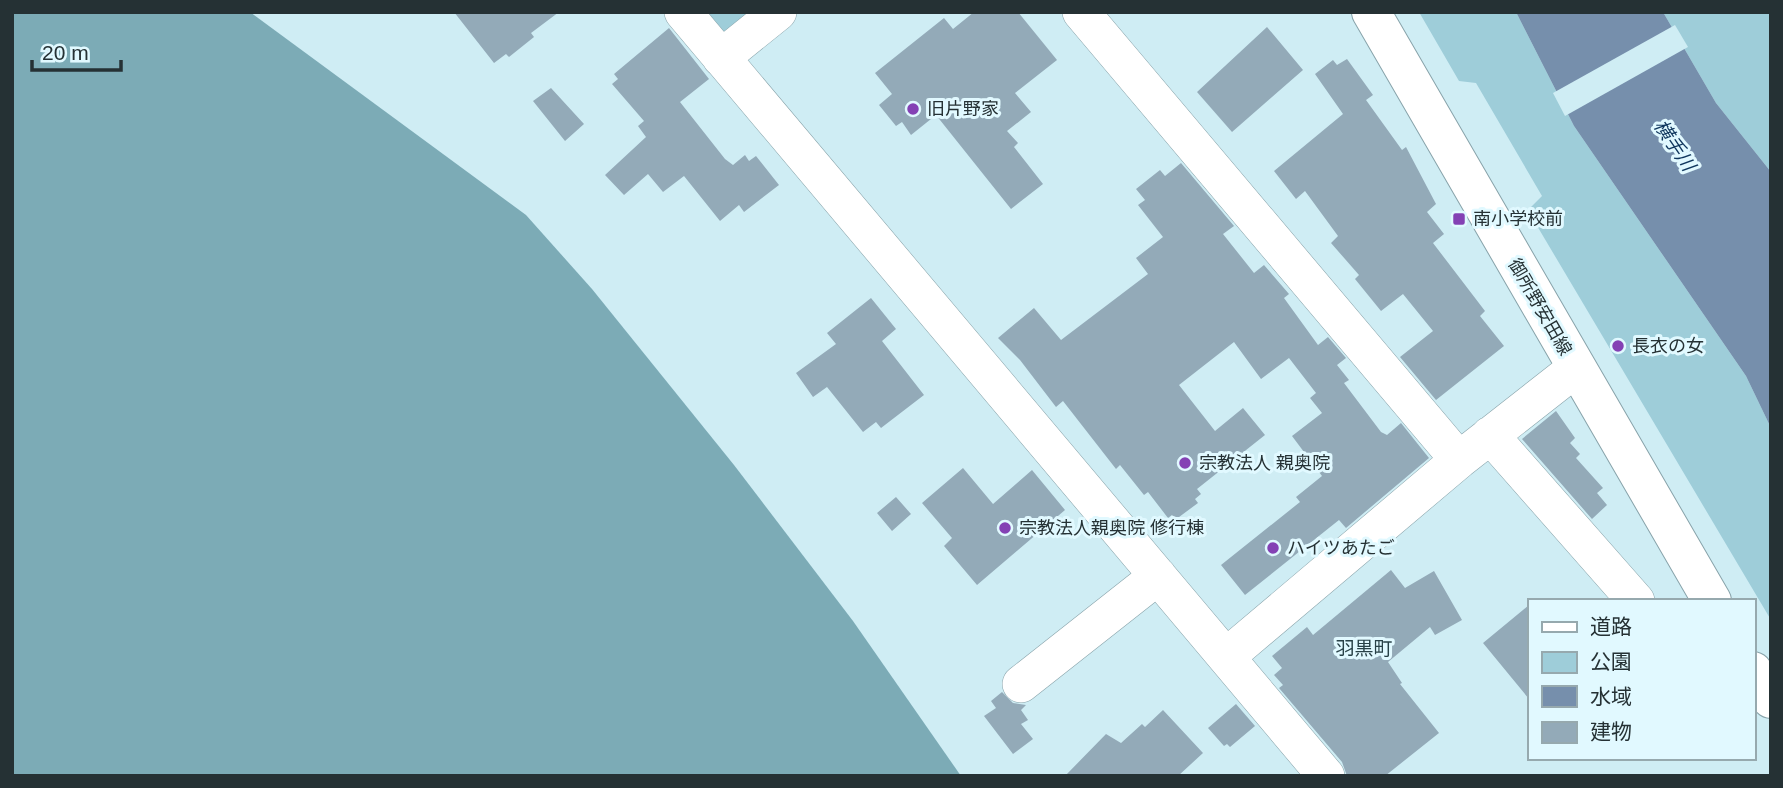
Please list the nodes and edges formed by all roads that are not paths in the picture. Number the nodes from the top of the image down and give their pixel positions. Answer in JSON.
{"nodes":[{"id":1,"x":683,"y":12,"type":"edge"},
{"id":2,"x":778,"y":12,"type":"edge"},
{"id":3,"x":1081,"y":12,"type":"edge"},
{"id":4,"x":1371,"y":12,"type":"edge"},
{"id":5,"x":721,"y":58,"type":"junction"},
{"id":6,"x":1575,"y":369,"type":"junction"},
{"id":7,"x":1490,"y":435,"type":"junction"},
{"id":8,"x":1459,"y":460,"type":"junction"},
{"id":9,"x":1158,"y":576,"type":"junction"},
{"id":10,"x":1634,"y":599,"type":"edge"},
{"id":11,"x":1711,"y":599,"type":"edge"},
{"id":12,"x":1226,"y":657,"type":"junction"},
{"id":13,"x":1755,"y":674,"type":"edge"},
{"id":14,"x":1020,"y":684,"type":"dead end"},
{"id":15,"x":1771,"y":699,"type":"edge"},
{"id":16,"x":1326,"y":776,"type":"edge"}],
"edges":[{"from":1,"to":5,"type":"street"},
{"from":2,"to":5,"type":"street"},
{"from":3,"to":8,"type":"street"},
{"from":4,"to":6,"type":"main road","name":"御所野安田線"},
{"from":5,"to":9,"type":"street"},
{"from":6,"to":7,"type":"street"},
{"from":6,"to":11,"type":"main road","name":"御所野安田線"},
{"from":7,"to":8,"type":"street"},
{"from":7,"to":10,"type":"street"},
{"from":8,"to":12,"type":"street"},
{"from":9,"to":12,"type":"street"},
{"from":9,"to":14,"type":"street"},
{"from":12,"to":16,"type":"street"},
{"from":13,"to":15,"type":"main road"}]}
